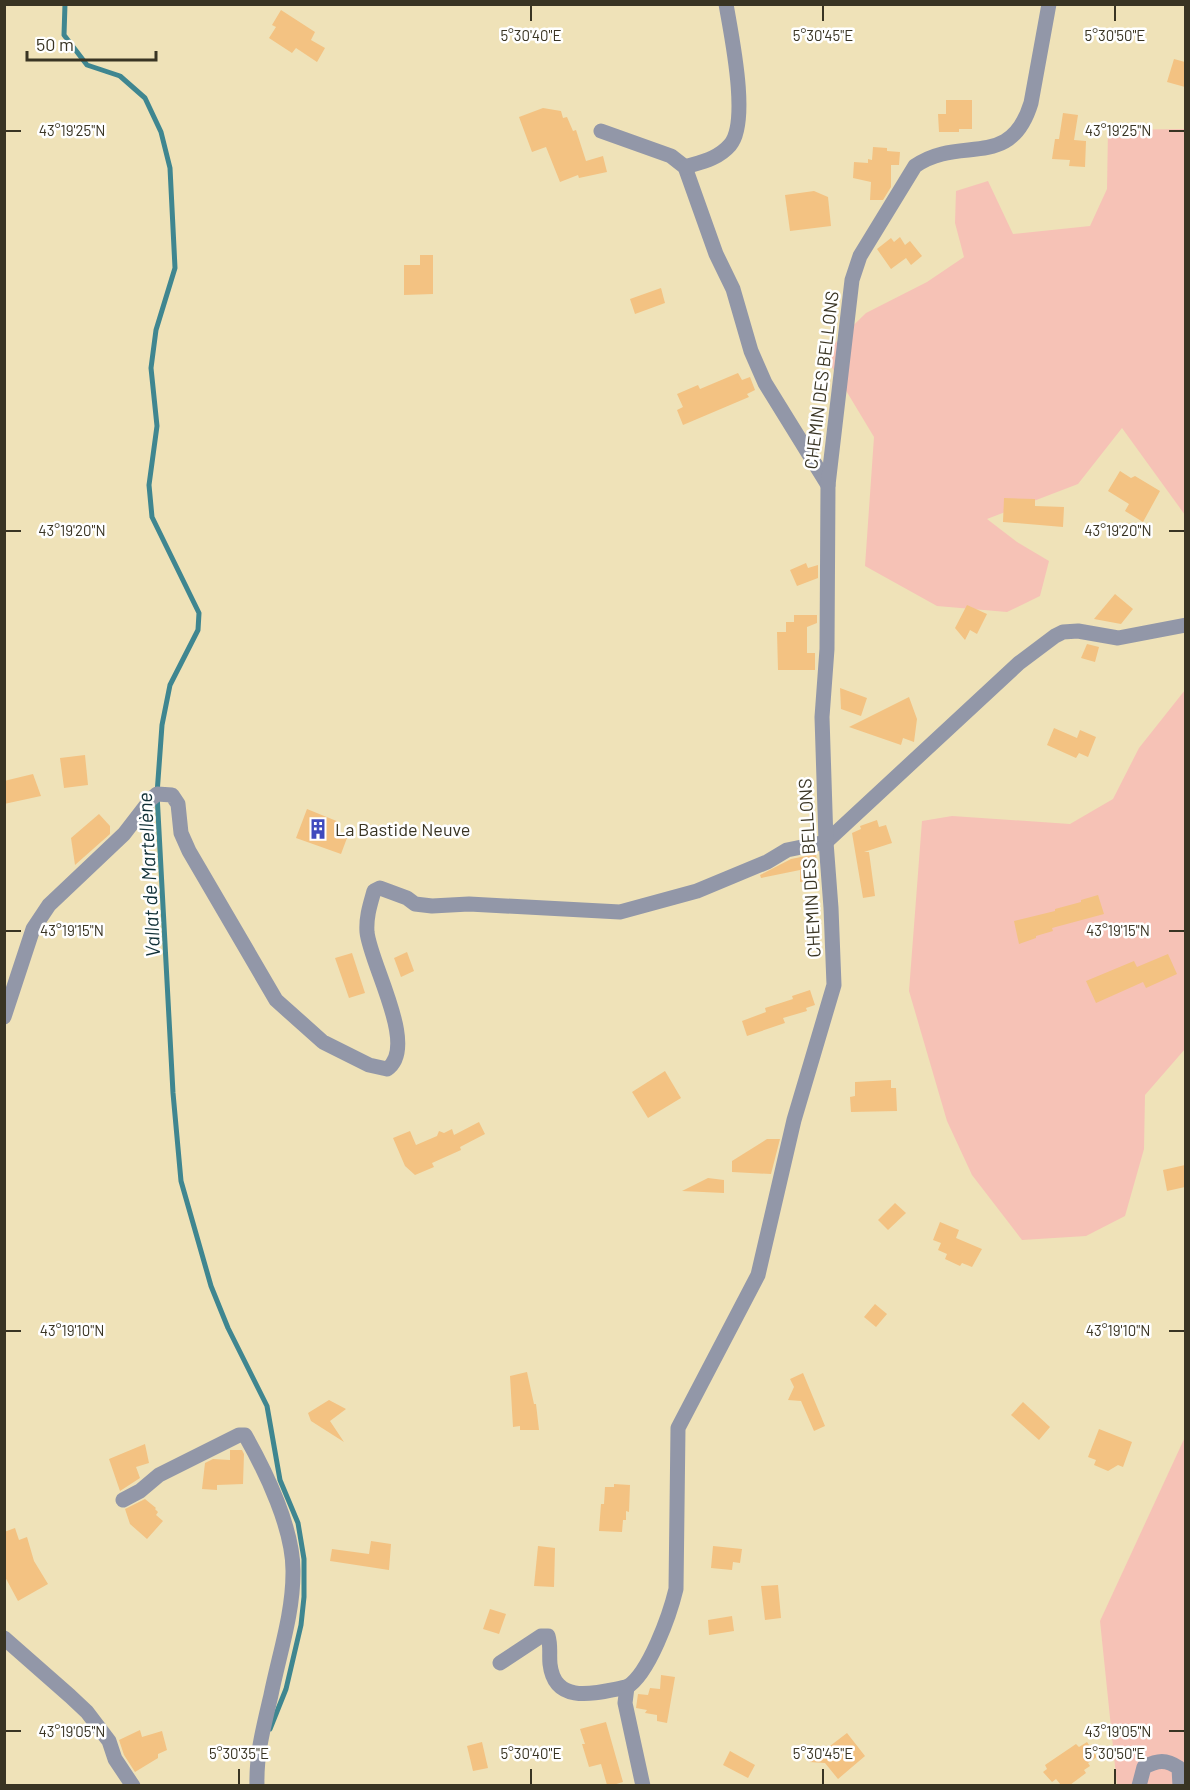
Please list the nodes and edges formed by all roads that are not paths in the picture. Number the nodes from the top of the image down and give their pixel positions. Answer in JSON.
{"nodes":[{"id":1,"x":726,"y":4,"type":"edge"},
{"id":2,"x":1048,"y":4,"type":"edge"},
{"id":3,"x":601,"y":131,"type":"dead end"},
{"id":4,"x":685,"y":167,"type":"junction"},
{"id":5,"x":828,"y":485,"type":"junction"},
{"id":6,"x":1185,"y":625,"type":"edge"},
{"id":7,"x":825,"y":842,"type":"junction"},
{"id":8,"x":4,"y":1017,"type":"edge"},
{"id":9,"x":123,"y":1500,"type":"dead end"},
{"id":10,"x":4,"y":1638,"type":"edge"},
{"id":11,"x":500,"y":1663,"type":"dead end"},
{"id":12,"x":627,"y":1687,"type":"junction"},
{"id":13,"x":133,"y":1785,"type":"edge"},
{"id":14,"x":257,"y":1785,"type":"edge"},
{"id":15,"x":643,"y":1785,"type":"edge"},
{"id":16,"x":1139,"y":1785,"type":"edge"},
{"id":17,"x":1180,"y":1785,"type":"edge"}],
"edges":[{"from":1,"to":4,"type":"street"},
{"from":2,"to":5,"type":"street","name":"CHEMIN DES BELLONS"},
{"from":3,"to":4,"type":"street"},
{"from":4,"to":5,"type":"street"},
{"from":5,"to":7,"type":"street","name":"CHEMIN DES BELLONS"},
{"from":6,"to":7,"type":"street"},
{"from":7,"to":8,"type":"street"},
{"from":7,"to":12,"type":"street","name":"CHEMIN DES BELLONS"},
{"from":9,"to":14,"type":"street"},
{"from":10,"to":13,"type":"street"},
{"from":11,"to":12,"type":"street"},
{"from":12,"to":15,"type":"street"},
{"from":16,"to":17,"type":"street"}]}
